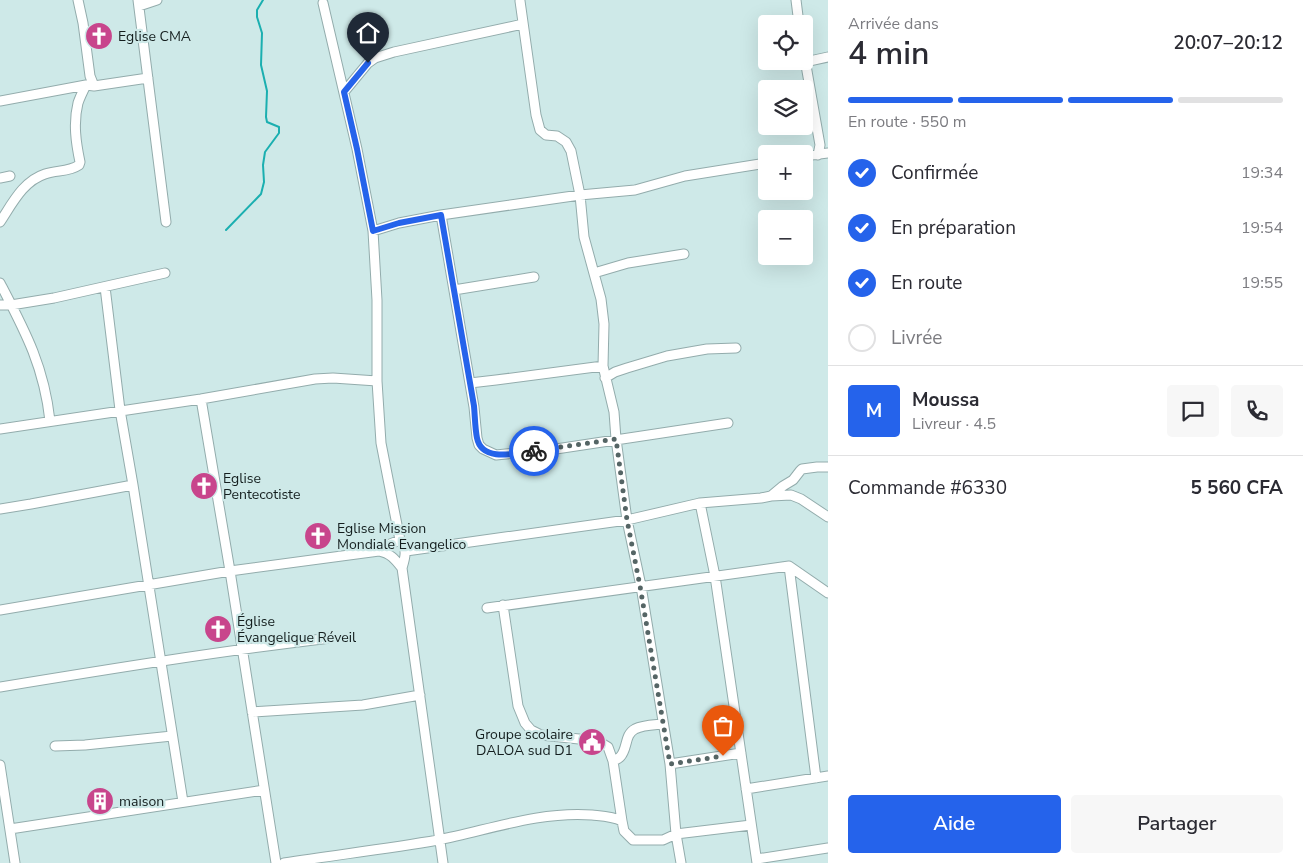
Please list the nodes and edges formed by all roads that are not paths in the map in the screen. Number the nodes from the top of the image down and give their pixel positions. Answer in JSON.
{"nodes":[{"id":1,"x":78,"y":0,"type":"edge"},
{"id":2,"x":156,"y":0,"type":"edge"},
{"id":3,"x":796,"y":0,"type":"edge"},
{"id":4,"x":520,"y":1,"type":"edge"},
{"id":5,"x":323,"y":2,"type":"dead end"},
{"id":6,"x":138,"y":3,"type":"edge"},
{"id":7,"x":798,"y":15,"type":"edge"},
{"id":8,"x":523,"y":24,"type":"junction"},
{"id":9,"x":828,"y":57,"type":"edge"},
{"id":10,"x":813,"y":58,"type":"edge"},
{"id":11,"x":807,"y":70,"type":"edge"},
{"id":12,"x":148,"y":78,"type":"junction"},
{"id":13,"x":90,"y":86,"type":"junction"},
{"id":14,"x":344,"y":92,"type":"junction"},
{"id":15,"x":0,"y":101,"type":"edge"},
{"id":16,"x":828,"y":153,"type":"edge"},
{"id":17,"x":813,"y":155,"type":"edge"},
{"id":18,"x":818,"y":155,"type":"junction"},
{"id":19,"x":758,"y":164,"type":"edge"},
{"id":20,"x":10,"y":176,"type":"dead end"},
{"id":21,"x":0,"y":178,"type":"edge"},
{"id":22,"x":580,"y":195,"type":"junction"},
{"id":23,"x":441,"y":215,"type":"junction"},
{"id":24,"x":0,"y":222,"type":"edge"},
{"id":25,"x":166,"y":222,"type":"dead end"},
{"id":26,"x":373,"y":231,"type":"junction"},
{"id":27,"x":684,"y":254,"type":"dead end"},
{"id":28,"x":165,"y":273,"type":"dead end"},
{"id":29,"x":594,"y":273,"type":"junction"},
{"id":30,"x":534,"y":277,"type":"dead end"},
{"id":31,"x":0,"y":283,"type":"edge"},
{"id":32,"x":104,"y":287,"type":"junction"},
{"id":33,"x":454,"y":290,"type":"junction"},
{"id":34,"x":0,"y":305,"type":"edge"},
{"id":35,"x":11,"y":305,"type":"junction"},
{"id":36,"x":736,"y":348,"type":"dead end"},
{"id":37,"x":603,"y":366,"type":"junction"},
{"id":38,"x":605,"y":378,"type":"junction"},
{"id":39,"x":377,"y":381,"type":"junction"},
{"id":40,"x":470,"y":383,"type":"junction"},
{"id":41,"x":201,"y":399,"type":"junction"},
{"id":42,"x":120,"y":410,"type":"junction"},
{"id":43,"x":50,"y":421,"type":"junction"},
{"id":44,"x":728,"y":423,"type":"dead end"},
{"id":45,"x":0,"y":429,"type":"edge"},
{"id":46,"x":616,"y":439,"type":"junction"},
{"id":47,"x":828,"y":467,"type":"edge"},
{"id":48,"x":133,"y":485,"type":"junction"},
{"id":49,"x":771,"y":496,"type":"junction"},
{"id":50,"x":700,"y":503,"type":"junction"},
{"id":51,"x":0,"y":509,"type":"edge"},
{"id":52,"x":828,"y":517,"type":"edge"},
{"id":53,"x":627,"y":520,"type":"junction"},
{"id":54,"x":400,"y":540,"type":"junction"},
{"id":55,"x":379,"y":551,"type":"junction"},
{"id":56,"x":406,"y":551,"type":"junction"},
{"id":57,"x":789,"y":566,"type":"junction"},
{"id":58,"x":402,"y":568,"type":"junction"},
{"id":59,"x":230,"y":571,"type":"junction"},
{"id":60,"x":715,"y":576,"type":"junction"},
{"id":61,"x":149,"y":585,"type":"junction"},
{"id":62,"x":640,"y":586,"type":"junction"},
{"id":63,"x":828,"y":593,"type":"edge"},
{"id":64,"x":503,"y":605,"type":"junction"},
{"id":65,"x":487,"y":608,"type":"dead end"},
{"id":66,"x":0,"y":610,"type":"edge"},
{"id":67,"x":330,"y":638,"type":"dead end"},
{"id":68,"x":242,"y":648,"type":"junction"},
{"id":69,"x":161,"y":660,"type":"junction"},
{"id":70,"x":0,"y":686,"type":"edge"},
{"id":71,"x":420,"y":695,"type":"junction"},
{"id":72,"x":252,"y":712,"type":"junction"},
{"id":73,"x":663,"y":724,"type":"junction"},
{"id":74,"x":172,"y":736,"type":"junction"},
{"id":75,"x":55,"y":746,"type":"dead end"},
{"id":76,"x":741,"y":753,"type":"junction"},
{"id":77,"x":613,"y":761,"type":"junction"},
{"id":78,"x":0,"y":764,"type":"edge"},
{"id":79,"x":670,"y":764,"type":"junction"},
{"id":80,"x":828,"y":776,"type":"edge"},
{"id":81,"x":816,"y":778,"type":"junction"},
{"id":82,"x":746,"y":789,"type":"junction"},
{"id":83,"x":264,"y":790,"type":"junction"},
{"id":84,"x":183,"y":802,"type":"junction"},
{"id":85,"x":622,"y":821,"type":"junction"},
{"id":86,"x":751,"y":825,"type":"junction"},
{"id":87,"x":10,"y":829,"type":"junction"},
{"id":88,"x":676,"y":834,"type":"junction"},
{"id":89,"x":439,"y":840,"type":"junction"},
{"id":90,"x":828,"y":848,"type":"edge"},
{"id":91,"x":757,"y":861,"type":"edge"},
{"id":92,"x":15,"y":863,"type":"edge"},
{"id":93,"x":276,"y":863,"type":"edge"},
{"id":94,"x":284,"y":863,"type":"edge"},
{"id":95,"x":442,"y":863,"type":"edge"},
{"id":96,"x":681,"y":863,"type":"edge"}],
"edges":[{"from":1,"to":13,"type":"street"},
{"from":2,"to":6,"type":"street"},
{"from":3,"to":7,"type":"street"},
{"from":4,"to":8,"type":"street"},
{"from":5,"to":14,"type":"street"},
{"from":6,"to":12,"type":"street"},
{"from":8,"to":14,"type":"street"},
{"from":8,"to":22,"type":"street"},
{"from":9,"to":10,"type":"street"},
{"from":11,"to":18,"type":"street"},
{"from":12,"to":13,"type":"street"},
{"from":12,"to":25,"type":"street"},
{"from":13,"to":15,"type":"street"},
{"from":13,"to":24,"type":"street"},
{"from":14,"to":26,"type":"street"},
{"from":16,"to":18,"type":"street"},
{"from":17,"to":18,"type":"street"},
{"from":19,"to":22,"type":"street"},
{"from":20,"to":21,"type":"street"},
{"from":22,"to":23,"type":"street"},
{"from":22,"to":29,"type":"street"},
{"from":23,"to":26,"type":"street"},
{"from":23,"to":33,"type":"street"},
{"from":26,"to":39,"type":"street"},
{"from":27,"to":29,"type":"street"},
{"from":28,"to":32,"type":"street"},
{"from":29,"to":37,"type":"street"},
{"from":30,"to":33,"type":"street"},
{"from":31,"to":35,"type":"street"},
{"from":32,"to":35,"type":"street"},
{"from":32,"to":42,"type":"street"},
{"from":33,"to":40,"type":"street"},
{"from":34,"to":35,"type":"street"},
{"from":35,"to":43,"type":"street"},
{"from":36,"to":38,"type":"street"},
{"from":37,"to":38,"type":"street"},
{"from":37,"to":40,"type":"street"},
{"from":38,"to":46,"type":"street"},
{"from":39,"to":41,"type":"street"},
{"from":39,"to":54,"type":"street"},
{"from":40,"to":46,"type":"street"},
{"from":41,"to":42,"type":"street"},
{"from":41,"to":59,"type":"street"},
{"from":42,"to":43,"type":"street"},
{"from":42,"to":48,"type":"street"},
{"from":43,"to":45,"type":"street"},
{"from":44,"to":46,"type":"street"},
{"from":46,"to":53,"type":"street"},
{"from":47,"to":49,"type":"street"},
{"from":48,"to":51,"type":"street"},
{"from":48,"to":61,"type":"street"},
{"from":49,"to":50,"type":"street"},
{"from":49,"to":52,"type":"street"},
{"from":50,"to":53,"type":"street"},
{"from":50,"to":60,"type":"street"},
{"from":53,"to":56,"type":"street"},
{"from":53,"to":62,"type":"street"},
{"from":54,"to":55,"type":"street"},
{"from":54,"to":56,"type":"street"},
{"from":55,"to":58,"type":"street"},
{"from":55,"to":59,"type":"street"},
{"from":56,"to":58,"type":"street"},
{"from":57,"to":60,"type":"street"},
{"from":57,"to":63,"type":"street"},
{"from":57,"to":81,"type":"street"},
{"from":58,"to":71,"type":"street"},
{"from":59,"to":61,"type":"street"},
{"from":59,"to":68,"type":"street"},
{"from":60,"to":62,"type":"street"},
{"from":60,"to":76,"type":"street"},
{"from":61,"to":66,"type":"street"},
{"from":61,"to":69,"type":"street"},
{"from":62,"to":64,"type":"street"},
{"from":62,"to":73,"type":"street"},
{"from":64,"to":65,"type":"street"},
{"from":64,"to":77,"type":"street"},
{"from":67,"to":68,"type":"street"},
{"from":68,"to":69,"type":"street"},
{"from":68,"to":72,"type":"street"},
{"from":69,"to":70,"type":"street"},
{"from":69,"to":74,"type":"street"},
{"from":71,"to":72,"type":"street"},
{"from":71,"to":89,"type":"street"},
{"from":72,"to":83,"type":"street"},
{"from":73,"to":77,"type":"street"},
{"from":73,"to":79,"type":"street"},
{"from":74,"to":75,"type":"street"},
{"from":74,"to":84,"type":"street"},
{"from":76,"to":79,"type":"street"},
{"from":76,"to":82,"type":"street"},
{"from":77,"to":85,"type":"street"},
{"from":78,"to":87,"type":"street"},
{"from":79,"to":88,"type":"street"},
{"from":80,"to":81,"type":"street"},
{"from":81,"to":82,"type":"street"},
{"from":82,"to":86,"type":"street"},
{"from":83,"to":84,"type":"street"},
{"from":83,"to":93,"type":"street"},
{"from":84,"to":87,"type":"street"},
{"from":85,"to":88,"type":"street"},
{"from":85,"to":89,"type":"street"},
{"from":86,"to":88,"type":"street"},
{"from":86,"to":91,"type":"street"},
{"from":87,"to":92,"type":"street"},
{"from":88,"to":96,"type":"street"},
{"from":89,"to":94,"type":"street"},
{"from":89,"to":95,"type":"street"},
{"from":90,"to":91,"type":"street"}]}
